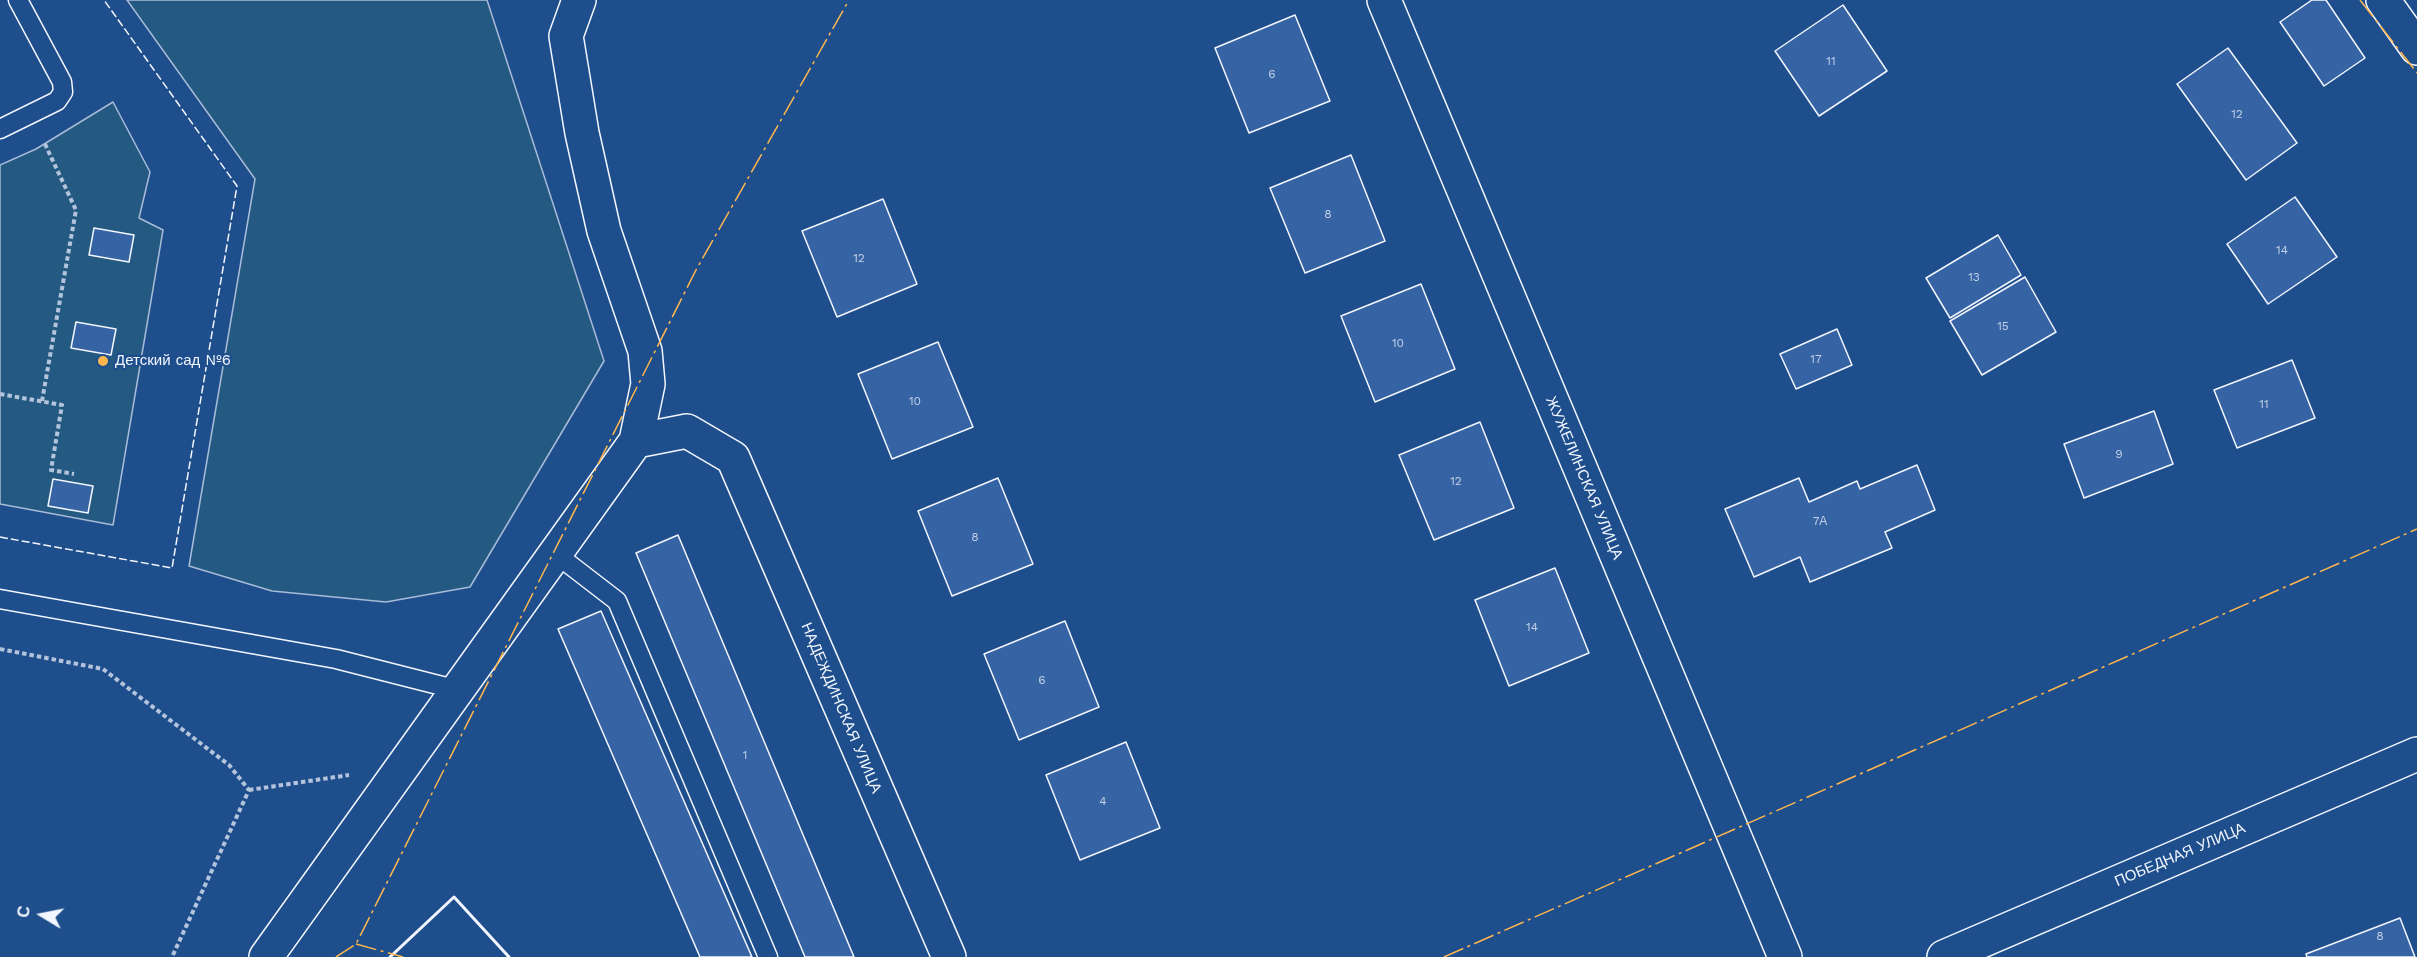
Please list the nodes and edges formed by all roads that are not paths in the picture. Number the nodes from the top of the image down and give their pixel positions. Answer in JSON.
{"nodes":[{"id":1,"x":18,"y":0,"type":"edge"},
{"id":2,"x":579,"y":0,"type":"edge"},
{"id":3,"x":1384,"y":0,"type":"edge"},
{"id":4,"x":2383,"y":0,"type":"edge"},
{"id":5,"x":2417,"y":48,"type":"edge"},
{"id":6,"x":0,"y":129,"type":"edge"},
{"id":7,"x":636,"y":441,"type":"junction"},
{"id":8,"x":556,"y":554,"type":"junction"},
{"id":9,"x":0,"y":599,"type":"edge"},
{"id":10,"x":458,"y":690,"type":"junction"},
{"id":11,"x":2417,"y":754,"type":"edge"},
{"id":12,"x":266,"y":957,"type":"edge"},
{"id":13,"x":768,"y":957,"type":"edge"},
{"id":14,"x":949,"y":957,"type":"edge"},
{"id":15,"x":1785,"y":957,"type":"edge"},
{"id":16,"x":1944,"y":957,"type":"edge"}],
"edges":[{"from":1,"to":6,"type":"lane"},
{"from":2,"to":7,"type":"street"},
{"from":3,"to":15,"type":"street","name":"ЖУЖЕЛИНСКАЯ УЛИЦА"},
{"from":4,"to":5,"type":"street"},
{"from":7,"to":8,"type":"street"},
{"from":7,"to":14,"type":"street","name":"НАДЕЖДИНСКАЯ УЛИЦА"},
{"from":8,"to":10,"type":"street"},
{"from":8,"to":13,"type":"lane"},
{"from":9,"to":10,"type":"lane"},
{"from":10,"to":12,"type":"street"},
{"from":11,"to":16,"type":"street","name":"ПОБЕДНАЯ УЛИЦА"}]}
